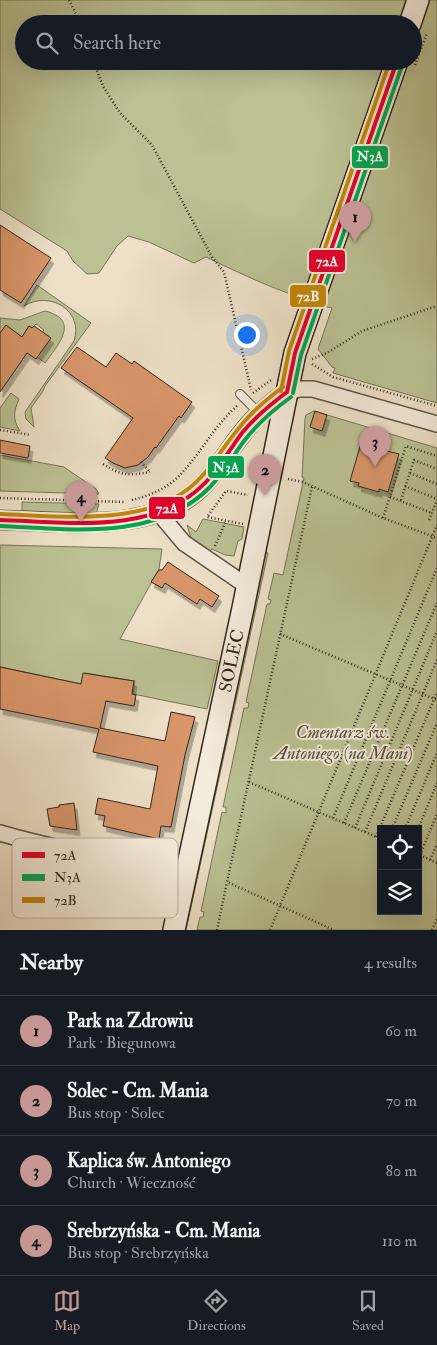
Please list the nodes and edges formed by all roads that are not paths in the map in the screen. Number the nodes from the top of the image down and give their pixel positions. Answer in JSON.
{"nodes":[{"id":1,"x":418,"y":0,"type":"edge"},
{"id":2,"x":413,"y":15,"type":"edge"},
{"id":3,"x":394,"y":70,"type":"edge"},
{"id":4,"x":286,"y":392,"type":"junction"},
{"id":5,"x":243,"y":396,"type":"road end"},
{"id":6,"x":260,"y":414,"type":"junction"},
{"id":7,"x":437,"y":424,"type":"edge"},
{"id":8,"x":158,"y":512,"type":"junction"},
{"id":9,"x":0,"y":520,"type":"edge"},
{"id":10,"x":247,"y":586,"type":"junction"},
{"id":11,"x":0,"y":833,"type":"edge"},
{"id":12,"x":20,"y":838,"type":"edge"},
{"id":13,"x":178,"y":871,"type":"edge"},
{"id":14,"x":186,"y":873,"type":"junction"},
{"id":15,"x":178,"y":911,"type":"edge"}],
"edges":[{"from":1,"to":2,"type":"main road"},
{"from":3,"to":4,"type":"main road","name":"SOLEC"},
{"from":4,"to":6,"type":"street"},
{"from":4,"to":7,"type":"street"},
{"from":4,"to":10,"type":"main road","name":"SOLEC"},
{"from":5,"to":6,"type":"lane"},
{"from":6,"to":8,"type":"street"},
{"from":8,"to":9,"type":"street"},
{"from":8,"to":10,"type":"street"},
{"from":10,"to":14,"type":"main road","name":"SOLEC"},
{"from":11,"to":12,"type":"street"},
{"from":13,"to":14,"type":"street"},
{"from":14,"to":15,"type":"main road","name":"SOLEC"}]}
